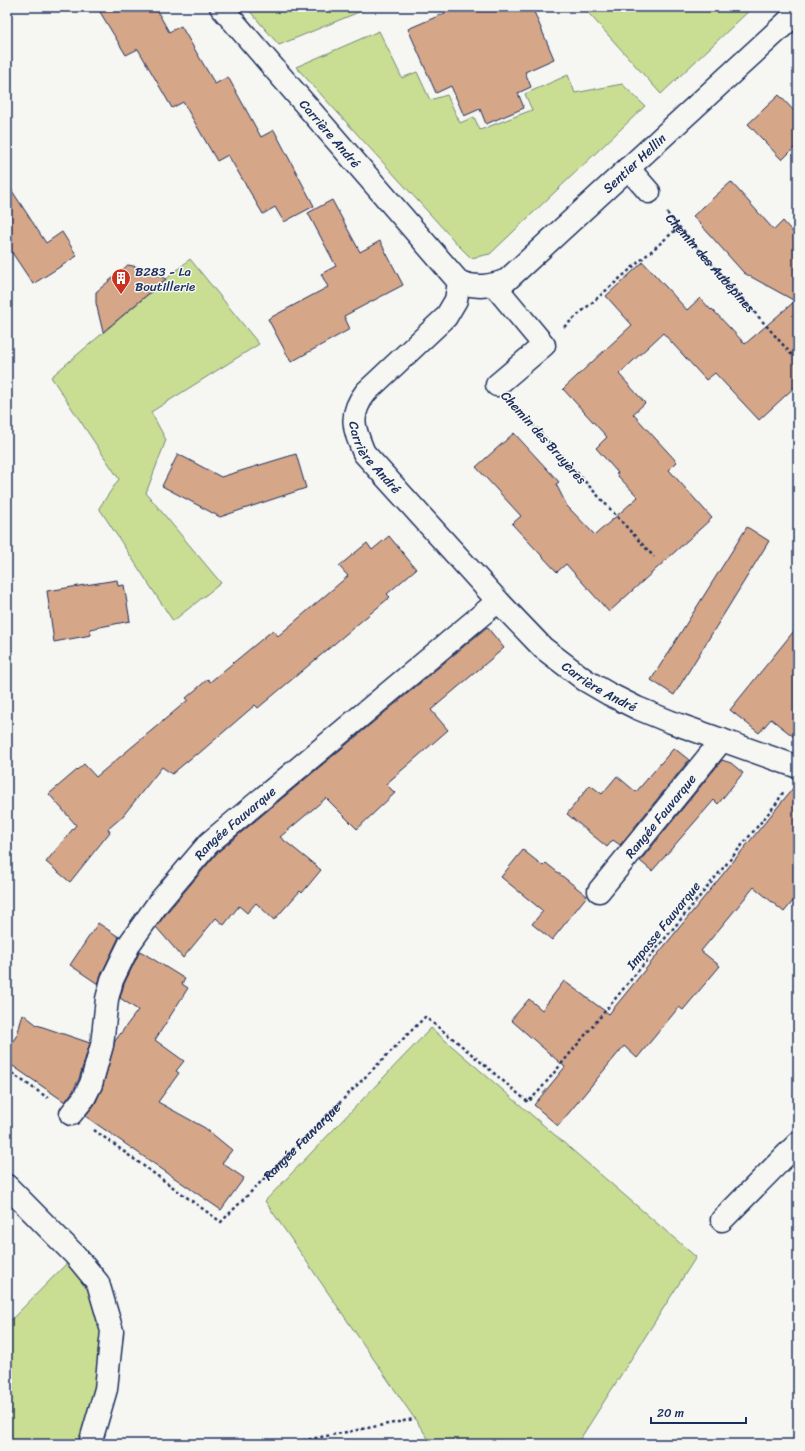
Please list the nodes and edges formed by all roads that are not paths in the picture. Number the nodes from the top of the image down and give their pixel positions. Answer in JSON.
{"nodes":[{"id":1,"x":221,"y":7,"type":"edge"},
{"id":2,"x":798,"y":12,"type":"edge"},
{"id":3,"x":628,"y":168,"type":"junction"},
{"id":4,"x":649,"y":192,"type":"road end"},
{"id":5,"x":459,"y":282,"type":"junction"},
{"id":6,"x":494,"y":285,"type":"junction"},
{"id":7,"x":497,"y":385,"type":"road end"},
{"id":8,"x":498,"y":600,"type":"junction"},
{"id":9,"x":722,"y":740,"type":"junction"},
{"id":10,"x":796,"y":766,"type":"edge"},
{"id":11,"x":598,"y":891,"type":"dead end"},
{"id":12,"x":71,"y":1114,"type":"road end"},
{"id":13,"x":798,"y":1143,"type":"edge"},
{"id":14,"x":7,"y":1186,"type":"edge"},
{"id":15,"x":722,"y":1220,"type":"dead end"},
{"id":16,"x":90,"y":1444,"type":"edge"}],
"edges":[{"from":1,"to":5,"type":"street","name":"Carrière André"},
{"from":2,"to":3,"type":"street","name":"Sentier Hellin"},
{"from":3,"to":4,"type":"street"},
{"from":3,"to":6,"type":"street","name":"Sentier Hellin"},
{"from":5,"to":6,"type":"street","name":"Sentier Hellin"},
{"from":5,"to":8,"type":"street","name":"Carrière André"},
{"from":6,"to":7,"type":"street","name":"Chemin des Bruyères"},
{"from":8,"to":9,"type":"street","name":"Carrière André"},
{"from":8,"to":12,"type":"street","name":"Rangée Fauvarque"},
{"from":9,"to":10,"type":"street","name":"Carrière André"},
{"from":9,"to":11,"type":"street","name":"Rangée Fauvarque"},
{"from":13,"to":15,"type":"street"},
{"from":14,"to":16,"type":"street"}]}
